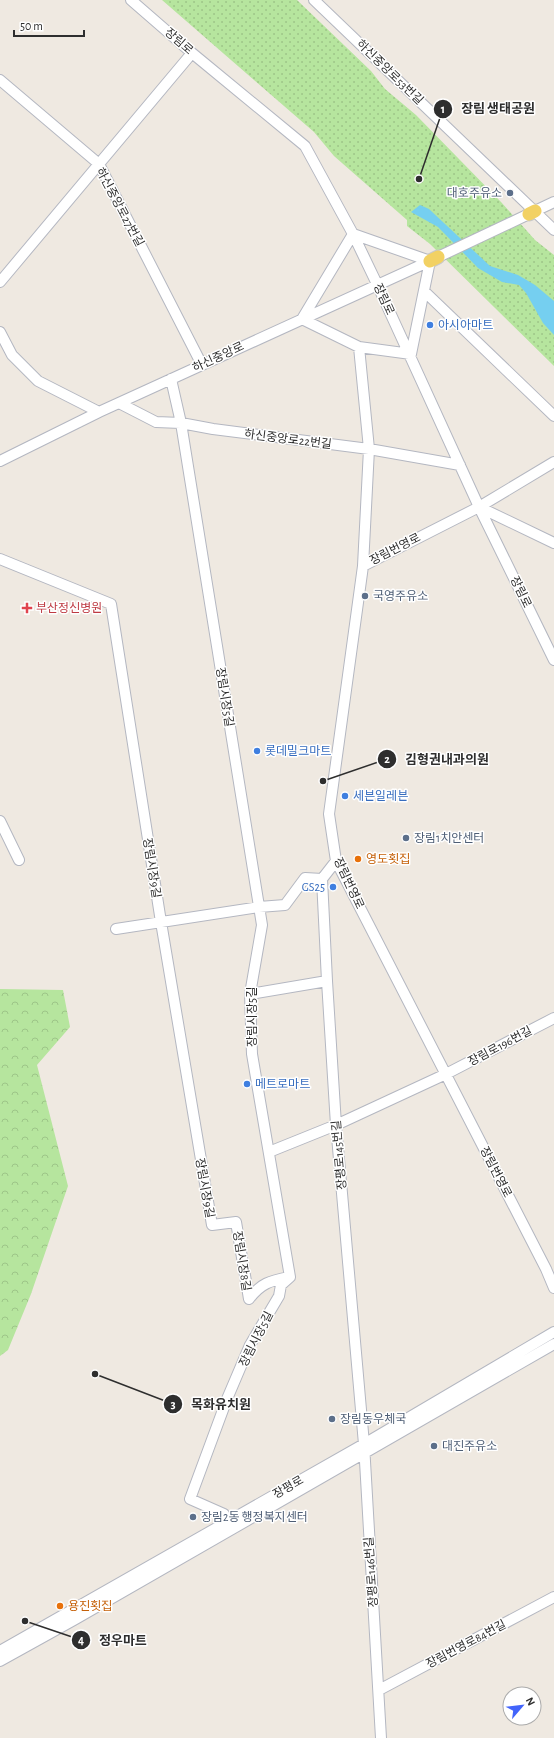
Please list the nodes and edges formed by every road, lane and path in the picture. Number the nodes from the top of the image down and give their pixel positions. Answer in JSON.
{"nodes":[{"id":1,"x":131,"y":0,"type":"edge"},
{"id":2,"x":314,"y":0,"type":"edge"},
{"id":3,"x":192,"y":53,"type":"junction"},
{"id":4,"x":0,"y":80,"type":"edge"},
{"id":5,"x":99,"y":164,"type":"junction"},
{"id":6,"x":554,"y":202,"type":"edge"},
{"id":7,"x":554,"y":207,"type":"edge"},
{"id":8,"x":532,"y":212,"type":"junction"},
{"id":9,"x":554,"y":230,"type":"edge"},
{"id":10,"x":353,"y":234,"type":"junction"},
{"id":11,"x":434,"y":259,"type":"junction"},
{"id":12,"x":0,"y":282,"type":"edge"},
{"id":13,"x":377,"y":284,"type":"junction"},
{"id":14,"x":424,"y":291,"type":"junction"},
{"id":15,"x":302,"y":319,"type":"junction"},
{"id":16,"x":0,"y":332,"type":"edge"},
{"id":17,"x":359,"y":347,"type":"junction"},
{"id":18,"x":410,"y":354,"type":"junction"},
{"id":19,"x":202,"y":365,"type":"junction"},
{"id":20,"x":171,"y":379,"type":"junction"},
{"id":21,"x":119,"y":403,"type":"junction"},
{"id":22,"x":99,"y":412,"type":"junction"},
{"id":23,"x":554,"y":416,"type":"edge"},
{"id":24,"x":180,"y":422,"type":"junction"},
{"id":25,"x":368,"y":449,"type":"junction"},
{"id":26,"x":0,"y":461,"type":"edge"},
{"id":27,"x":554,"y":462,"type":"edge"},
{"id":28,"x":460,"y":465,"type":"junction"},
{"id":29,"x":479,"y":507,"type":"junction"},
{"id":30,"x":554,"y":543,"type":"edge"},
{"id":31,"x":0,"y":559,"type":"edge"},
{"id":32,"x":363,"y":566,"type":"junction"},
{"id":33,"x":554,"y":660,"type":"edge"},
{"id":34,"x":0,"y":821,"type":"edge"},
{"id":35,"x":19,"y":860,"type":"dead end"},
{"id":36,"x":336,"y":861,"type":"junction"},
{"id":37,"x":322,"y":879,"type":"junction"},
{"id":38,"x":259,"y":906,"type":"junction"},
{"id":39,"x":161,"y":922,"type":"junction"},
{"id":40,"x":116,"y":929,"type":"dead end"},
{"id":41,"x":327,"y":981,"type":"junction"},
{"id":42,"x":250,"y":994,"type":"junction"},
{"id":43,"x":554,"y":1018,"type":"edge"},
{"id":44,"x":446,"y":1074,"type":"junction"},
{"id":45,"x":336,"y":1125,"type":"junction"},
{"id":46,"x":269,"y":1152,"type":"junction"},
{"id":47,"x":236,"y":1222,"type":"joint"},
{"id":48,"x":546,"y":1269,"type":"junction"},
{"id":49,"x":290,"y":1277,"type":"junction"},
{"id":50,"x":554,"y":1281,"type":"edge"},
{"id":51,"x":554,"y":1288,"type":"edge"},
{"id":52,"x":554,"y":1332,"type":"edge"},
{"id":53,"x":554,"y":1344,"type":"edge"},
{"id":54,"x":364,"y":1448,"type":"junction"},
{"id":55,"x":230,"y":1525,"type":"junction"},
{"id":56,"x":554,"y":1597,"type":"edge"},
{"id":57,"x":49,"y":1629,"type":"junction"},
{"id":58,"x":0,"y":1651,"type":"edge"},
{"id":59,"x":0,"y":1661,"type":"edge"},
{"id":60,"x":379,"y":1690,"type":"junction"},
{"id":61,"x":381,"y":1738,"type":"edge"}],
"edges":[{"from":1,"to":3,"type":"street","name":"장림로"},
{"from":2,"to":8,"type":"street","name":"하신중앙로53번길"},
{"from":3,"to":5,"type":"street"},
{"from":3,"to":10,"type":"street","name":"장림로"},
{"from":4,"to":5,"type":"street","name":"하신중앙로27번길"},
{"from":5,"to":12,"type":"street"},
{"from":5,"to":19,"type":"street","name":"하신중앙로27번길"},
{"from":6,"to":8,"type":"street"},
{"from":7,"to":8,"type":"street"},
{"from":8,"to":9,"type":"street","name":"하신중앙로53번길"},
{"from":8,"to":11,"type":"street","name":"하신중앙로"},
{"from":10,"to":11,"type":"street"},
{"from":10,"to":13,"type":"street","name":"장림로"},
{"from":10,"to":15,"type":"street"},
{"from":11,"to":13,"type":"street","name":"하신중앙로"},
{"from":11,"to":14,"type":"street"},
{"from":13,"to":15,"type":"street","name":"하신중앙로"},
{"from":13,"to":18,"type":"street","name":"장림로"},
{"from":14,"to":18,"type":"street"},
{"from":14,"to":23,"type":"street"},
{"from":15,"to":17,"type":"street"},
{"from":15,"to":19,"type":"street","name":"하신중앙로"},
{"from":16,"to":22,"type":"street"},
{"from":17,"to":18,"type":"street"},
{"from":17,"to":25,"type":"street"},
{"from":18,"to":28,"type":"street","name":"장림로"},
{"from":19,"to":20,"type":"street","name":"하신중앙로"},
{"from":20,"to":21,"type":"street","name":"하신중앙로"},
{"from":20,"to":24,"type":"street","name":"장림시장5길"},
{"from":21,"to":22,"type":"street","name":"하신중앙로"},
{"from":21,"to":24,"type":"street","name":"하신중앙로22번길"},
{"from":22,"to":26,"type":"street","name":"하신중앙로"},
{"from":24,"to":25,"type":"street","name":"하신중앙로22번길"},
{"from":24,"to":38,"type":"street","name":"장림시장5길"},
{"from":25,"to":28,"type":"street","name":"하신중앙로22번길"},
{"from":25,"to":32,"type":"street"},
{"from":27,"to":29,"type":"street","name":"장림번영로"},
{"from":28,"to":29,"type":"street","name":"장림로"},
{"from":29,"to":30,"type":"street"},
{"from":29,"to":32,"type":"street","name":"장림번영로"},
{"from":29,"to":33,"type":"street","name":"장림로"},
{"from":31,"to":39,"type":"street","name":"장림시장9길"},
{"from":32,"to":36,"type":"street","name":"장림번영로"},
{"from":34,"to":35,"type":"street"},
{"from":36,"to":37,"type":"street"},
{"from":36,"to":44,"type":"street","name":"장림번영로"},
{"from":37,"to":38,"type":"street"},
{"from":37,"to":41,"type":"street","name":"장평로145번길"},
{"from":38,"to":39,"type":"street"},
{"from":38,"to":42,"type":"street","name":"장림시장5길"},
{"from":39,"to":40,"type":"street"},
{"from":39,"to":47,"type":"street","name":"장림시장9길"},
{"from":41,"to":42,"type":"street"},
{"from":41,"to":45,"type":"street","name":"장평로145번길"},
{"from":42,"to":46,"type":"street","name":"장림시장5길"},
{"from":43,"to":44,"type":"street","name":"장림로196번길"},
{"from":44,"to":45,"type":"street","name":"장림로196번길"},
{"from":44,"to":48,"type":"street","name":"장림번영로"},
{"from":45,"to":46,"type":"street","name":"장림로196번길"},
{"from":45,"to":54,"type":"street","name":"장평로145번길"},
{"from":46,"to":49,"type":"street","name":"장림시장5길"},
{"from":47,"to":49,"type":"street","name":"장림시장8길"},
{"from":48,"to":50,"type":"street"},
{"from":48,"to":51,"type":"street","name":"장림번영로"},
{"from":49,"to":55,"type":"street","name":"장림시장5길"},
{"from":52,"to":54,"type":"street","name":"장평로"},
{"from":53,"to":54,"type":"street","name":"장평로"},
{"from":54,"to":55,"type":"street","name":"장평로"},
{"from":54,"to":60,"type":"street","name":"장평로146번길"},
{"from":55,"to":57,"type":"street","name":"장평로"},
{"from":56,"to":60,"type":"street","name":"장림번영로84번길"},
{"from":57,"to":58,"type":"street","name":"장평로"},
{"from":57,"to":59,"type":"street","name":"장평로"},
{"from":60,"to":61,"type":"street","name":"장평로146번길"}]}
